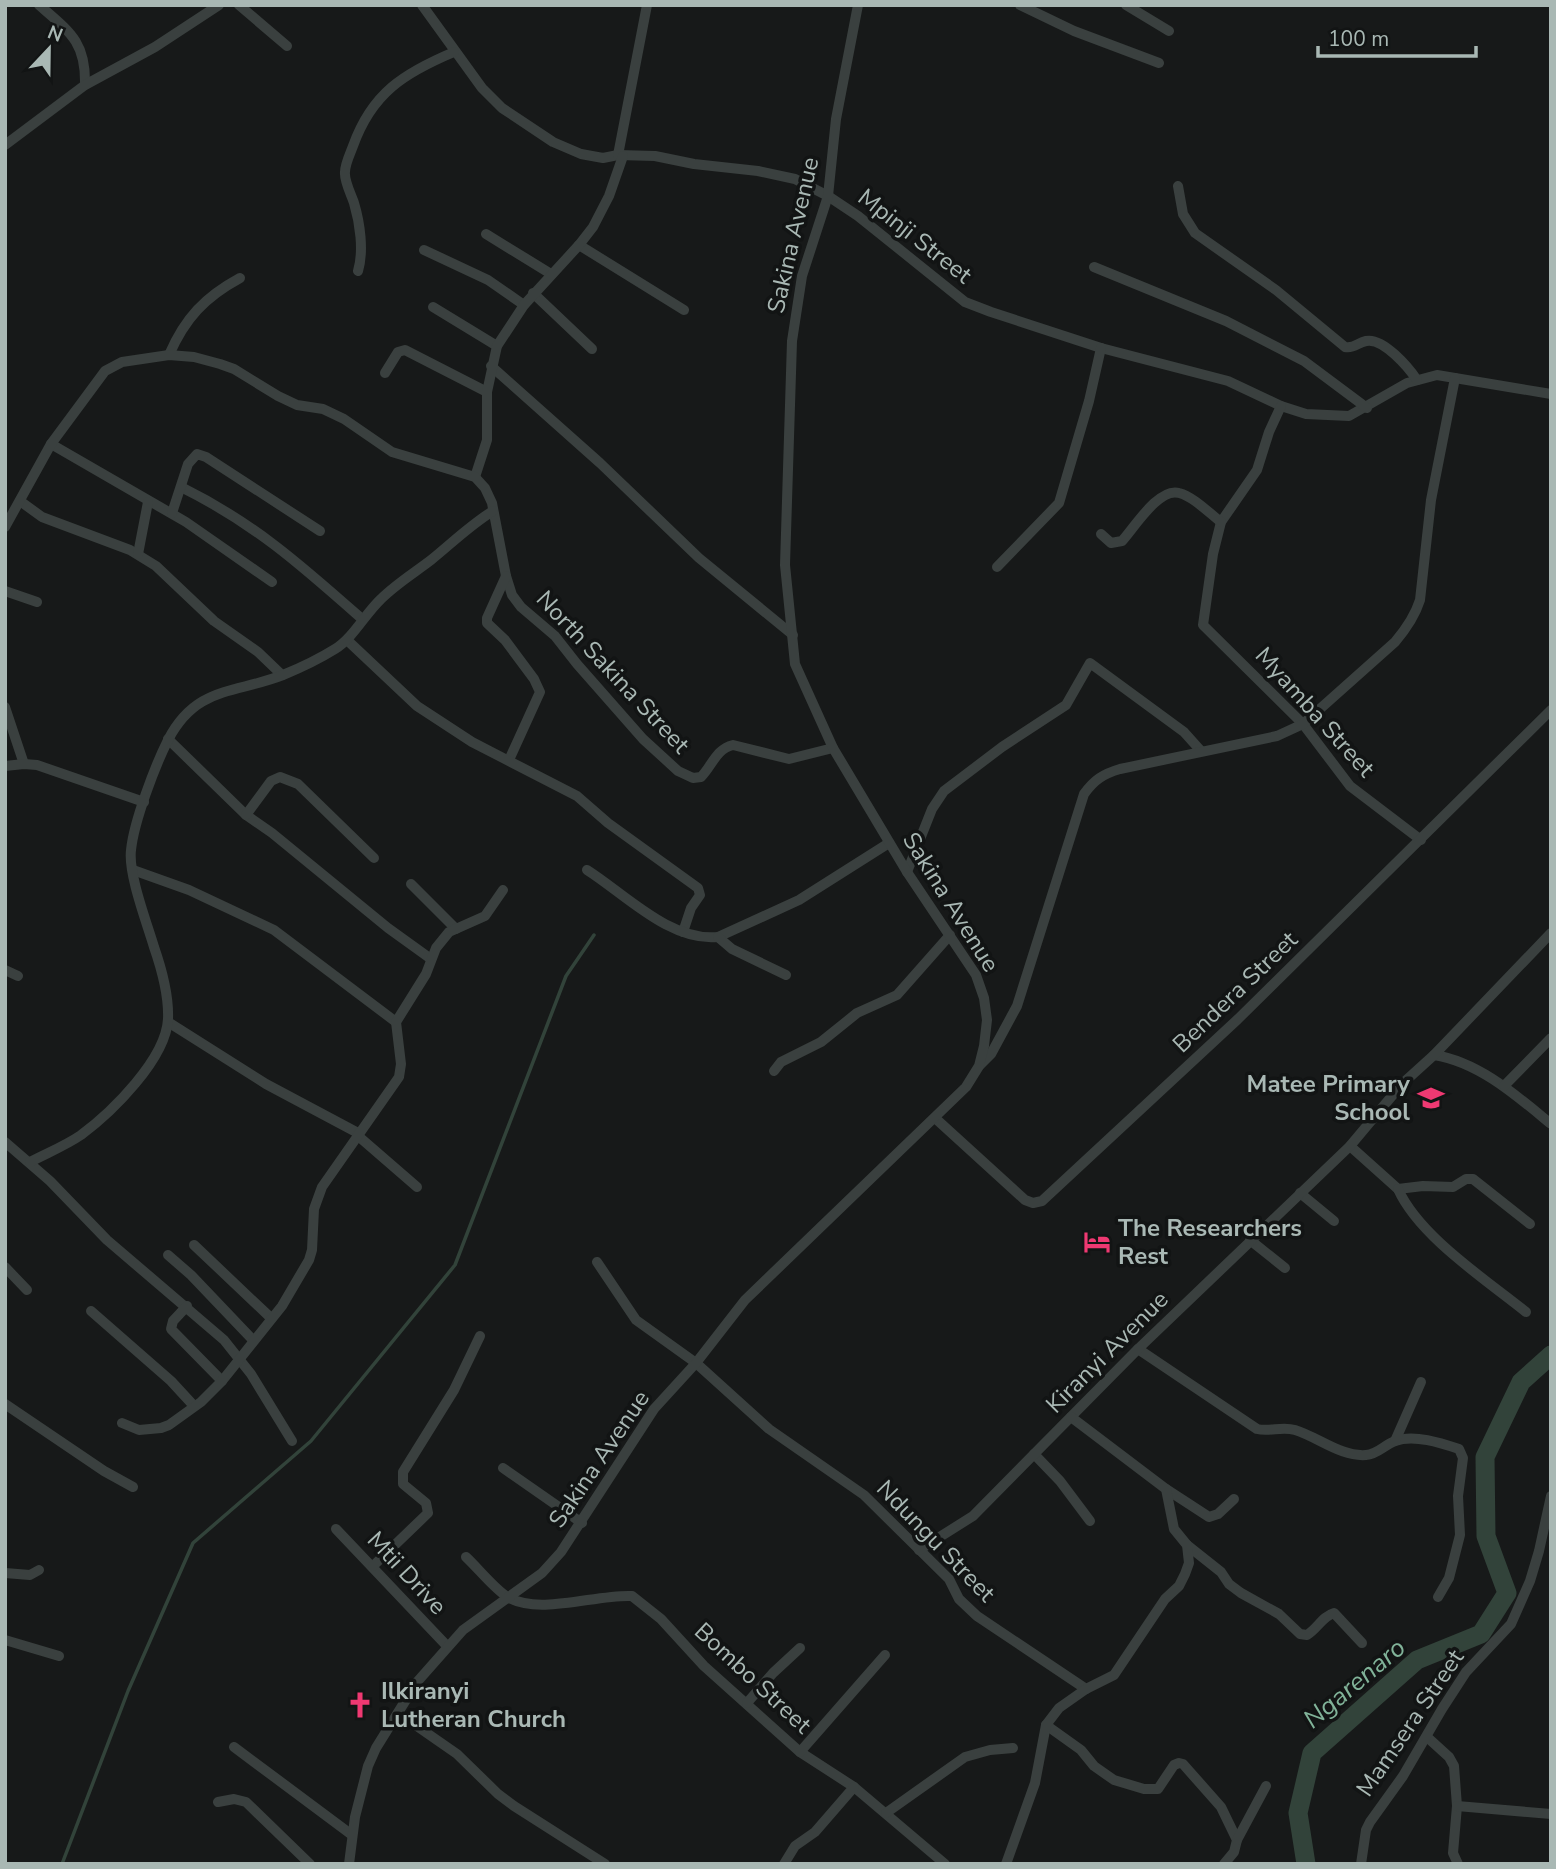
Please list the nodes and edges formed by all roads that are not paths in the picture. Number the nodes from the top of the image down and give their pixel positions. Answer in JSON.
{"nodes":[{"id":1,"x":39,"y":5,"type":"edge"},
{"id":2,"x":219,"y":5,"type":"edge"},
{"id":3,"x":239,"y":5,"type":"edge"},
{"id":4,"x":422,"y":5,"type":"edge"},
{"id":5,"x":648,"y":5,"type":"edge"},
{"id":6,"x":858,"y":5,"type":"edge"},
{"id":7,"x":1020,"y":5,"type":"edge"},
{"id":8,"x":1126,"y":5,"type":"edge"},
{"id":9,"x":1169,"y":31,"type":"dead end"},
{"id":10,"x":287,"y":46,"type":"dead end"},
{"id":11,"x":454,"y":52,"type":"junction"},
{"id":12,"x":1159,"y":64,"type":"dead end"},
{"id":13,"x":85,"y":85,"type":"junction"},
{"id":14,"x":5,"y":145,"type":"edge"},
{"id":15,"x":621,"y":155,"type":"junction"},
{"id":16,"x":1178,"y":186,"type":"dead end"},
{"id":17,"x":828,"y":196,"type":"junction"},
{"id":18,"x":485,"y":234,"type":"dead end"},
{"id":19,"x":579,"y":246,"type":"junction"},
{"id":20,"x":424,"y":250,"type":"dead end"},
{"id":21,"x":1094,"y":267,"type":"dead end"},
{"id":22,"x":358,"y":271,"type":"dead end"},
{"id":23,"x":551,"y":274,"type":"junction"},
{"id":24,"x":240,"y":278,"type":"dead end"},
{"id":25,"x":533,"y":293,"type":"junction"},
{"id":26,"x":524,"y":304,"type":"junction"},
{"id":27,"x":433,"y":307,"type":"dead end"},
{"id":28,"x":684,"y":310,"type":"dead end"},
{"id":29,"x":497,"y":345,"type":"junction"},
{"id":30,"x":1101,"y":348,"type":"junction"},
{"id":31,"x":592,"y":349,"type":"dead end"},
{"id":32,"x":169,"y":355,"type":"junction"},
{"id":33,"x":491,"y":366,"type":"junction"},
{"id":34,"x":385,"y":373,"type":"dead end"},
{"id":35,"x":1455,"y":378,"type":"junction"},
{"id":36,"x":1417,"y":380,"type":"junction"},
{"id":37,"x":486,"y":392,"type":"junction"},
{"id":38,"x":1551,"y":394,"type":"edge"},
{"id":39,"x":1281,"y":405,"type":"junction"},
{"id":40,"x":1367,"y":408,"type":"junction"},
{"id":41,"x":51,"y":444,"type":"junction"},
{"id":42,"x":475,"y":477,"type":"junction"},
{"id":43,"x":181,"y":486,"type":"junction"},
{"id":44,"x":20,"y":501,"type":"junction"},
{"id":45,"x":148,"y":502,"type":"junction"},
{"id":46,"x":493,"y":511,"type":"junction"},
{"id":47,"x":172,"y":513,"type":"junction"},
{"id":48,"x":1221,"y":522,"type":"junction"},
{"id":49,"x":5,"y":527,"type":"edge"},
{"id":50,"x":320,"y":531,"type":"dead end"},
{"id":51,"x":1101,"y":534,"type":"dead end"},
{"id":52,"x":138,"y":554,"type":"junction"},
{"id":53,"x":997,"y":567,"type":"dead end"},
{"id":54,"x":506,"y":576,"type":"junction"},
{"id":55,"x":272,"y":582,"type":"dead end"},
{"id":56,"x":5,"y":591,"type":"edge"},
{"id":57,"x":37,"y":602,"type":"dead end"},
{"id":58,"x":362,"y":618,"type":"junction"},
{"id":59,"x":793,"y":635,"type":"junction"},
{"id":60,"x":347,"y":640,"type":"junction"},
{"id":61,"x":282,"y":676,"type":"junction"},
{"id":62,"x":5,"y":707,"type":"edge"},
{"id":63,"x":1551,"y":710,"type":"edge"},
{"id":64,"x":1303,"y":724,"type":"junction"},
{"id":65,"x":168,"y":739,"type":"junction"},
{"id":66,"x":833,"y":748,"type":"junction"},
{"id":67,"x":1201,"y":751,"type":"junction"},
{"id":68,"x":509,"y":760,"type":"junction"},
{"id":69,"x":24,"y":764,"type":"junction"},
{"id":70,"x":5,"y":766,"type":"edge"},
{"id":71,"x":144,"y":802,"type":"junction"},
{"id":72,"x":246,"y":815,"type":"junction"},
{"id":73,"x":1421,"y":840,"type":"junction"},
{"id":74,"x":890,"y":843,"type":"junction"},
{"id":75,"x":374,"y":858,"type":"dead end"},
{"id":76,"x":133,"y":870,"type":"junction"},
{"id":77,"x":587,"y":870,"type":"dead end"},
{"id":78,"x":906,"y":872,"type":"junction"},
{"id":79,"x":411,"y":884,"type":"dead end"},
{"id":80,"x":503,"y":890,"type":"dead end"},
{"id":81,"x":456,"y":929,"type":"junction"},
{"id":82,"x":683,"y":932,"type":"junction"},
{"id":83,"x":1551,"y":933,"type":"edge"},
{"id":84,"x":950,"y":935,"type":"junction"},
{"id":85,"x":719,"y":937,"type":"junction"},
{"id":86,"x":432,"y":959,"type":"junction"},
{"id":87,"x":5,"y":970,"type":"edge"},
{"id":88,"x":786,"y":975,"type":"dead end"},
{"id":89,"x":18,"y":976,"type":"dead end"},
{"id":90,"x":168,"y":1022,"type":"junction"},
{"id":91,"x":396,"y":1022,"type":"junction"},
{"id":92,"x":1551,"y":1038,"type":"edge"},
{"id":93,"x":1434,"y":1055,"type":"junction"},
{"id":94,"x":979,"y":1066,"type":"junction"},
{"id":95,"x":774,"y":1071,"type":"dead end"},
{"id":96,"x":1504,"y":1086,"type":"junction"},
{"id":97,"x":935,"y":1118,"type":"junction"},
{"id":98,"x":1551,"y":1124,"type":"edge"},
{"id":99,"x":358,"y":1134,"type":"junction"},
{"id":100,"x":5,"y":1142,"type":"edge"},
{"id":101,"x":1350,"y":1146,"type":"junction"},
{"id":102,"x":30,"y":1162,"type":"junction"},
{"id":103,"x":417,"y":1187,"type":"dead end"},
{"id":104,"x":1398,"y":1189,"type":"junction"},
{"id":105,"x":1300,"y":1193,"type":"junction"},
{"id":106,"x":1334,"y":1221,"type":"dead end"},
{"id":107,"x":1530,"y":1224,"type":"dead end"},
{"id":108,"x":1250,"y":1240,"type":"junction"},
{"id":109,"x":194,"y":1245,"type":"dead end"},
{"id":110,"x":168,"y":1255,"type":"dead end"},
{"id":111,"x":597,"y":1262,"type":"dead end"},
{"id":112,"x":5,"y":1267,"type":"edge"},
{"id":113,"x":1285,"y":1268,"type":"dead end"},
{"id":114,"x":27,"y":1290,"type":"dead end"},
{"id":115,"x":187,"y":1307,"type":"junction"},
{"id":116,"x":91,"y":1311,"type":"dead end"},
{"id":117,"x":1526,"y":1312,"type":"dead end"},
{"id":118,"x":271,"y":1318,"type":"junction"},
{"id":119,"x":480,"y":1336,"type":"dead end"},
{"id":120,"x":253,"y":1340,"type":"junction"},
{"id":121,"x":1138,"y":1349,"type":"junction"},
{"id":122,"x":239,"y":1358,"type":"junction"},
{"id":123,"x":696,"y":1363,"type":"junction"},
{"id":124,"x":222,"y":1381,"type":"junction"},
{"id":125,"x":1421,"y":1382,"type":"dead end"},
{"id":126,"x":5,"y":1404,"type":"edge"},
{"id":127,"x":194,"y":1406,"type":"junction"},
{"id":128,"x":1072,"y":1417,"type":"junction"},
{"id":129,"x":122,"y":1423,"type":"dead end"},
{"id":130,"x":292,"y":1441,"type":"dead end"},
{"id":131,"x":1395,"y":1441,"type":"junction"},
{"id":132,"x":1034,"y":1454,"type":"junction"},
{"id":133,"x":503,"y":1468,"type":"dead end"},
{"id":134,"x":133,"y":1487,"type":"dead end"},
{"id":135,"x":1166,"y":1489,"type":"junction"},
{"id":136,"x":1551,"y":1496,"type":"edge"},
{"id":137,"x":1234,"y":1499,"type":"dead end"},
{"id":138,"x":1090,"y":1521,"type":"dead end"},
{"id":139,"x":582,"y":1522,"type":"junction"},
{"id":140,"x":336,"y":1529,"type":"dead end"},
{"id":141,"x":1547,"y":1536,"type":"edge"},
{"id":142,"x":1187,"y":1545,"type":"junction"},
{"id":143,"x":919,"y":1550,"type":"junction"},
{"id":144,"x":466,"y":1557,"type":"dead end"},
{"id":145,"x":373,"y":1566,"type":"junction"},
{"id":146,"x":39,"y":1570,"type":"dead end"},
{"id":147,"x":5,"y":1573,"type":"edge"},
{"id":148,"x":1438,"y":1597,"type":"dead end"},
{"id":149,"x":509,"y":1598,"type":"junction"},
{"id":150,"x":5,"y":1640,"type":"edge"},
{"id":151,"x":1362,"y":1643,"type":"dead end"},
{"id":152,"x":447,"y":1646,"type":"junction"},
{"id":153,"x":800,"y":1647,"type":"dead end"},
{"id":154,"x":885,"y":1655,"type":"dead end"},
{"id":155,"x":59,"y":1656,"type":"dead end"},
{"id":156,"x":1086,"y":1689,"type":"junction"},
{"id":157,"x":747,"y":1703,"type":"junction"},
{"id":158,"x":398,"y":1713,"type":"junction"},
{"id":159,"x":1046,"y":1725,"type":"junction"},
{"id":160,"x":1426,"y":1737,"type":"junction"},
{"id":161,"x":234,"y":1747,"type":"dead end"},
{"id":162,"x":1013,"y":1748,"type":"dead end"},
{"id":163,"x":800,"y":1752,"type":"junction"},
{"id":164,"x":1266,"y":1786,"type":"dead end"},
{"id":165,"x":854,"y":1787,"type":"junction"},
{"id":166,"x":218,"y":1802,"type":"dead end"},
{"id":167,"x":1457,"y":1806,"type":"junction"},
{"id":168,"x":886,"y":1813,"type":"junction"},
{"id":169,"x":1551,"y":1814,"type":"edge"},
{"id":170,"x":352,"y":1835,"type":"junction"},
{"id":171,"x":1237,"y":1840,"type":"junction"},
{"id":172,"x":1010,"y":1862,"type":"edge"},
{"id":173,"x":1456,"y":1863,"type":"edge"},
{"id":174,"x":310,"y":1864,"type":"edge"},
{"id":175,"x":349,"y":1864,"type":"edge"},
{"id":176,"x":605,"y":1864,"type":"edge"},
{"id":177,"x":784,"y":1864,"type":"edge"},
{"id":178,"x":945,"y":1864,"type":"edge"},
{"id":179,"x":1224,"y":1864,"type":"edge"},
{"id":180,"x":1361,"y":1864,"type":"edge"}],
"edges":[{"from":1,"to":13,"type":"street"},
{"from":2,"to":13,"type":"street"},
{"from":3,"to":10,"type":"street"},
{"from":4,"to":11,"type":"street","name":"Mpinji Street"},
{"from":5,"to":15,"type":"street"},
{"from":6,"to":17,"type":"street","name":"Sakina Avenue"},
{"from":7,"to":12,"type":"street"},
{"from":8,"to":9,"type":"street"},
{"from":11,"to":15,"type":"street","name":"Mpinji Street"},
{"from":11,"to":22,"type":"street"},
{"from":13,"to":14,"type":"street"},
{"from":15,"to":17,"type":"street","name":"Mpinji Street"},
{"from":15,"to":19,"type":"street"},
{"from":16,"to":36,"type":"street"},
{"from":17,"to":30,"type":"street","name":"Mpinji Street"},
{"from":17,"to":59,"type":"street","name":"Sakina Avenue"},
{"from":18,"to":23,"type":"street"},
{"from":19,"to":23,"type":"street"},
{"from":19,"to":28,"type":"street"},
{"from":20,"to":26,"type":"street"},
{"from":21,"to":40,"type":"street"},
{"from":23,"to":25,"type":"street"},
{"from":24,"to":32,"type":"street"},
{"from":25,"to":26,"type":"street"},
{"from":25,"to":31,"type":"street"},
{"from":26,"to":29,"type":"street"},
{"from":27,"to":29,"type":"street"},
{"from":29,"to":33,"type":"street"},
{"from":30,"to":39,"type":"street","name":"Mpinji Street"},
{"from":30,"to":53,"type":"street"},
{"from":32,"to":41,"type":"street"},
{"from":32,"to":42,"type":"street"},
{"from":33,"to":37,"type":"street"},
{"from":33,"to":59,"type":"street"},
{"from":34,"to":37,"type":"street"},
{"from":35,"to":36,"type":"street","name":"Mpinji Street"},
{"from":35,"to":38,"type":"street","name":"Mpinji Street"},
{"from":35,"to":64,"type":"street"},
{"from":36,"to":40,"type":"street","name":"Mpinji Street"},
{"from":37,"to":42,"type":"street"},
{"from":39,"to":40,"type":"street","name":"Mpinji Street"},
{"from":39,"to":48,"type":"street","name":"Myamba Street"},
{"from":41,"to":44,"type":"street"},
{"from":41,"to":45,"type":"street"},
{"from":42,"to":46,"type":"street","name":"North Sakina Street"},
{"from":43,"to":47,"type":"street"},
{"from":43,"to":50,"type":"street"},
{"from":43,"to":58,"type":"street"},
{"from":44,"to":49,"type":"street"},
{"from":44,"to":52,"type":"street"},
{"from":45,"to":47,"type":"street"},
{"from":45,"to":52,"type":"street"},
{"from":46,"to":54,"type":"street","name":"North Sakina Street"},
{"from":46,"to":58,"type":"street"},
{"from":47,"to":55,"type":"street"},
{"from":48,"to":51,"type":"street"},
{"from":48,"to":64,"type":"street","name":"Myamba Street"},
{"from":52,"to":61,"type":"street"},
{"from":54,"to":66,"type":"street","name":"North Sakina Street"},
{"from":54,"to":68,"type":"street"},
{"from":56,"to":57,"type":"street"},
{"from":58,"to":60,"type":"street"},
{"from":59,"to":66,"type":"street","name":"Sakina Avenue"},
{"from":60,"to":61,"type":"street"},
{"from":60,"to":68,"type":"street"},
{"from":61,"to":65,"type":"street"},
{"from":62,"to":69,"type":"street"},
{"from":63,"to":73,"type":"street","name":"Bendera Street"},
{"from":64,"to":67,"type":"street"},
{"from":64,"to":73,"type":"street","name":"Myamba Street"},
{"from":65,"to":71,"type":"street"},
{"from":65,"to":72,"type":"street"},
{"from":66,"to":74,"type":"street","name":"Sakina Avenue"},
{"from":67,"to":78,"type":"street"},
{"from":67,"to":94,"type":"street"},
{"from":68,"to":82,"type":"street"},
{"from":69,"to":70,"type":"street"},
{"from":69,"to":71,"type":"street"},
{"from":71,"to":76,"type":"street"},
{"from":72,"to":75,"type":"street"},
{"from":72,"to":86,"type":"street"},
{"from":73,"to":97,"type":"street","name":"Bendera Street"},
{"from":74,"to":78,"type":"street","name":"Sakina Avenue"},
{"from":74,"to":85,"type":"street"},
{"from":76,"to":90,"type":"street"},
{"from":76,"to":91,"type":"street"},
{"from":77,"to":82,"type":"street"},
{"from":78,"to":84,"type":"street","name":"Sakina Avenue"},
{"from":79,"to":81,"type":"street"},
{"from":80,"to":81,"type":"street"},
{"from":81,"to":86,"type":"street"},
{"from":82,"to":85,"type":"street"},
{"from":83,"to":93,"type":"street","name":"Kiranyi Avenue"},
{"from":84,"to":94,"type":"street","name":"Sakina Avenue"},
{"from":84,"to":95,"type":"street"},
{"from":85,"to":88,"type":"street"},
{"from":86,"to":91,"type":"street"},
{"from":87,"to":89,"type":"street"},
{"from":90,"to":99,"type":"street"},
{"from":90,"to":102,"type":"street"},
{"from":91,"to":99,"type":"street"},
{"from":92,"to":96,"type":"street"},
{"from":93,"to":96,"type":"street"},
{"from":93,"to":101,"type":"street","name":"Kiranyi Avenue"},
{"from":94,"to":97,"type":"street","name":"Sakina Avenue"},
{"from":96,"to":98,"type":"street"},
{"from":97,"to":123,"type":"street","name":"Sakina Avenue"},
{"from":99,"to":103,"type":"street"},
{"from":99,"to":118,"type":"street"},
{"from":100,"to":102,"type":"street"},
{"from":101,"to":104,"type":"street"},
{"from":101,"to":105,"type":"street","name":"Kiranyi Avenue"},
{"from":102,"to":115,"type":"street"},
{"from":104,"to":107,"type":"street"},
{"from":104,"to":117,"type":"street"},
{"from":105,"to":106,"type":"street"},
{"from":105,"to":108,"type":"street","name":"Kiranyi Avenue"},
{"from":108,"to":113,"type":"street"},
{"from":108,"to":121,"type":"street","name":"Kiranyi Avenue"},
{"from":109,"to":118,"type":"street"},
{"from":110,"to":120,"type":"street"},
{"from":111,"to":123,"type":"street","name":"Ndungu Street"},
{"from":112,"to":114,"type":"street"},
{"from":115,"to":122,"type":"street"},
{"from":115,"to":124,"type":"street"},
{"from":116,"to":127,"type":"street"},
{"from":118,"to":120,"type":"street"},
{"from":119,"to":145,"type":"street"},
{"from":120,"to":122,"type":"street"},
{"from":121,"to":128,"type":"street","name":"Kiranyi Avenue"},
{"from":121,"to":131,"type":"street"},
{"from":122,"to":124,"type":"street"},
{"from":122,"to":130,"type":"street"},
{"from":123,"to":139,"type":"street","name":"Sakina Avenue"},
{"from":123,"to":143,"type":"street","name":"Ndungu Street"},
{"from":124,"to":127,"type":"street"},
{"from":125,"to":131,"type":"street"},
{"from":126,"to":134,"type":"street"},
{"from":127,"to":129,"type":"street"},
{"from":128,"to":132,"type":"street","name":"Kiranyi Avenue"},
{"from":128,"to":135,"type":"street"},
{"from":131,"to":148,"type":"street"},
{"from":132,"to":138,"type":"street"},
{"from":132,"to":143,"type":"street","name":"Kiranyi Avenue"},
{"from":133,"to":139,"type":"street"},
{"from":135,"to":137,"type":"street"},
{"from":135,"to":142,"type":"street"},
{"from":136,"to":141,"type":"street","name":"Mamsera Street"},
{"from":139,"to":149,"type":"street","name":"Sakina Avenue"},
{"from":140,"to":145,"type":"street","name":"Mtii Drive"},
{"from":141,"to":160,"type":"street","name":"Mamsera Street"},
{"from":142,"to":151,"type":"street"},
{"from":142,"to":156,"type":"street"},
{"from":143,"to":156,"type":"street","name":"Ndungu Street"},
{"from":144,"to":149,"type":"street"},
{"from":145,"to":152,"type":"street","name":"Mtii Drive"},
{"from":146,"to":147,"type":"street"},
{"from":149,"to":152,"type":"street","name":"Sakina Avenue"},
{"from":149,"to":157,"type":"street","name":"Bombo Street"},
{"from":150,"to":155,"type":"street"},
{"from":152,"to":158,"type":"street","name":"Sakina Avenue"},
{"from":153,"to":157,"type":"street"},
{"from":154,"to":163,"type":"street"},
{"from":156,"to":159,"type":"street"},
{"from":157,"to":163,"type":"street","name":"Bombo Street"},
{"from":158,"to":170,"type":"street","name":"Sakina Avenue"},
{"from":158,"to":176,"type":"street"},
{"from":159,"to":171,"type":"street"},
{"from":159,"to":172,"type":"street"},
{"from":160,"to":167,"type":"street"},
{"from":160,"to":180,"type":"street","name":"Mamsera Street"},
{"from":161,"to":170,"type":"street"},
{"from":162,"to":168,"type":"street"},
{"from":163,"to":165,"type":"street","name":"Bombo Street"},
{"from":164,"to":171,"type":"street"},
{"from":165,"to":168,"type":"street","name":"Bombo Street"},
{"from":165,"to":177,"type":"street"},
{"from":166,"to":174,"type":"street"},
{"from":167,"to":169,"type":"street"},
{"from":167,"to":173,"type":"street"},
{"from":168,"to":178,"type":"street","name":"Bombo Street"},
{"from":170,"to":175,"type":"street","name":"Sakina Avenue"},
{"from":171,"to":179,"type":"street"}]}
